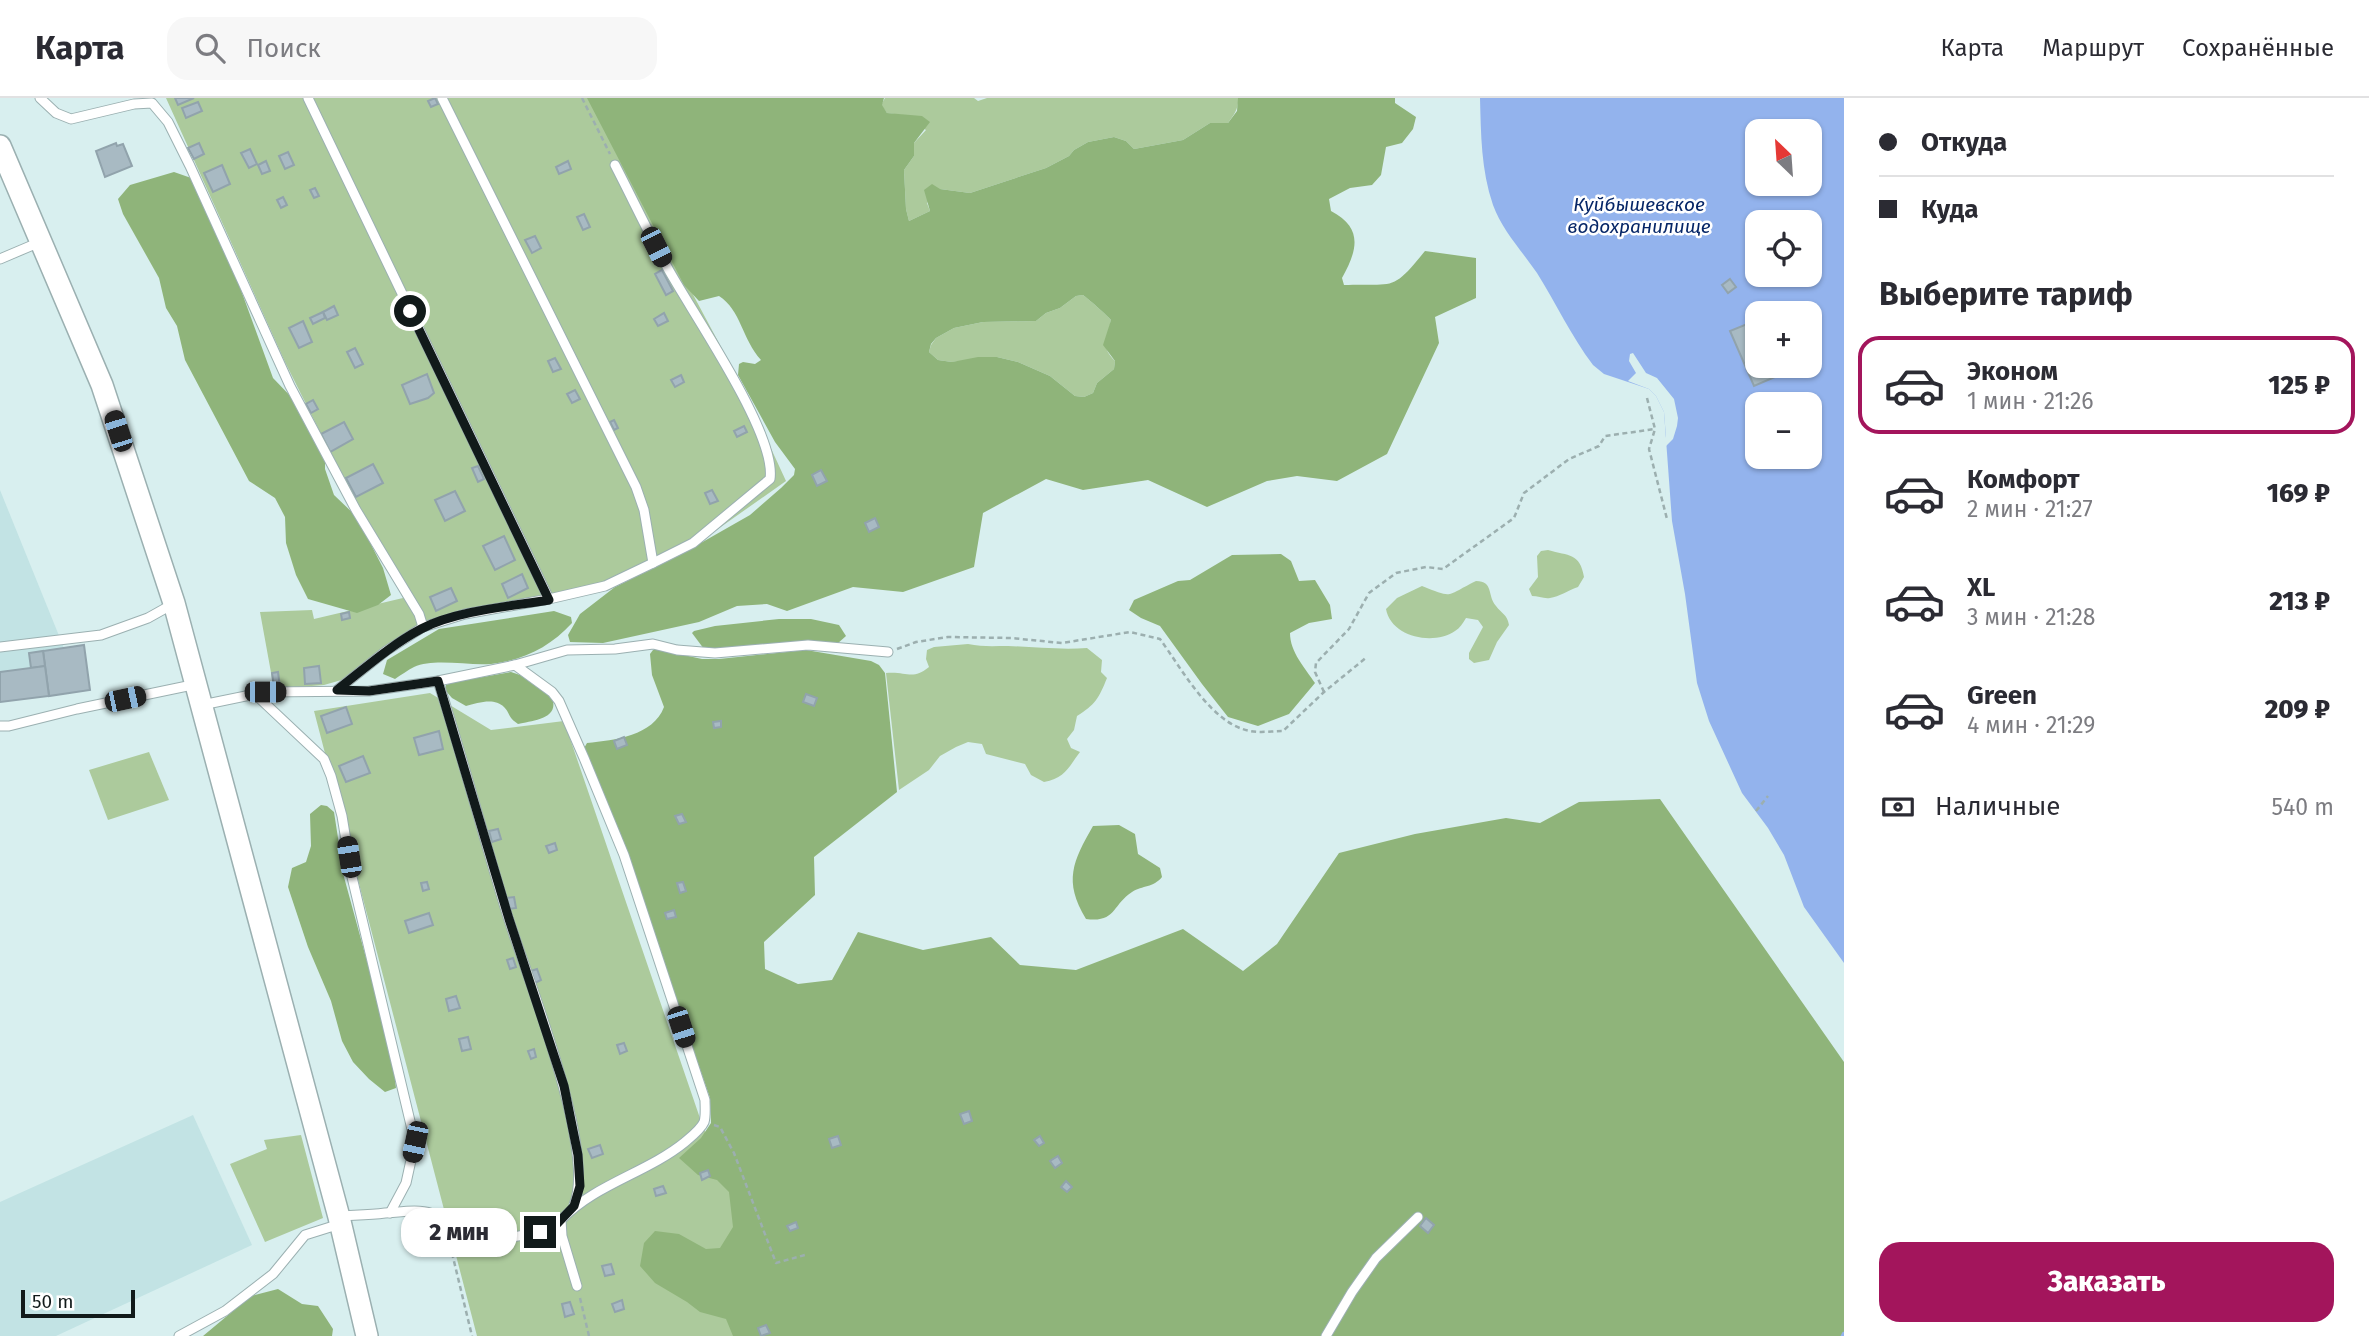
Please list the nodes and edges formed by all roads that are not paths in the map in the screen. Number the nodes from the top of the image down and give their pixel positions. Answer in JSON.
{"nodes":[{"id":1,"x":40,"y":98,"type":"edge"},
{"id":2,"x":308,"y":98,"type":"edge"},
{"id":3,"x":442,"y":98,"type":"edge"},
{"id":4,"x":0,"y":146,"type":"edge"},
{"id":5,"x":615,"y":165,"type":"road end"},
{"id":6,"x":42,"y":242,"type":"junction"},
{"id":7,"x":0,"y":260,"type":"edge"},
{"id":8,"x":653,"y":563,"type":"junction"},
{"id":9,"x":549,"y":600,"type":"junction"},
{"id":10,"x":174,"y":603,"type":"junction"},
{"id":11,"x":423,"y":627,"type":"junction"},
{"id":12,"x":0,"y":647,"type":"edge"},
{"id":13,"x":888,"y":652,"type":"road end"},
{"id":14,"x":515,"y":665,"type":"junction"},
{"id":15,"x":438,"y":681,"type":"junction"},
{"id":16,"x":337,"y":690,"type":"junction"},
{"id":17,"x":255,"y":694,"type":"junction"},
{"id":18,"x":200,"y":695,"type":"junction"},
{"id":19,"x":0,"y":726,"type":"edge"},
{"id":20,"x":574,"y":1206,"type":"junction"},
{"id":21,"x":390,"y":1213,"type":"junction"},
{"id":22,"x":1418,"y":1217,"type":"dead end"},
{"id":23,"x":340,"y":1220,"type":"junction"},
{"id":24,"x":561,"y":1220,"type":"junction"},
{"id":25,"x":577,"y":1286,"type":"road end"},
{"id":26,"x":179,"y":1336,"type":"edge"},
{"id":27,"x":368,"y":1336,"type":"edge"},
{"id":28,"x":1326,"y":1336,"type":"edge"}],
"edges":[{"from":1,"to":11,"type":"lane"},
{"from":2,"to":9,"type":"lane"},
{"from":3,"to":8,"type":"lane"},
{"from":4,"to":6,"type":"street"},
{"from":5,"to":8,"type":"lane"},
{"from":6,"to":7,"type":"lane"},
{"from":6,"to":10,"type":"street"},
{"from":8,"to":9,"type":"lane"},
{"from":9,"to":11,"type":"lane"},
{"from":10,"to":12,"type":"lane"},
{"from":10,"to":18,"type":"street"},
{"from":11,"to":16,"type":"lane"},
{"from":13,"to":14,"type":"lane"},
{"from":14,"to":15,"type":"lane"},
{"from":14,"to":20,"type":"lane"},
{"from":15,"to":16,"type":"lane"},
{"from":15,"to":20,"type":"lane"},
{"from":16,"to":17,"type":"lane"},
{"from":17,"to":18,"type":"lane"},
{"from":17,"to":21,"type":"lane"},
{"from":18,"to":19,"type":"lane"},
{"from":18,"to":23,"type":"street"},
{"from":20,"to":24,"type":"lane"},
{"from":21,"to":23,"type":"lane"},
{"from":21,"to":24,"type":"lane"},
{"from":22,"to":28,"type":"lane"},
{"from":23,"to":26,"type":"lane"},
{"from":23,"to":27,"type":"street"},
{"from":24,"to":25,"type":"lane"}]}
